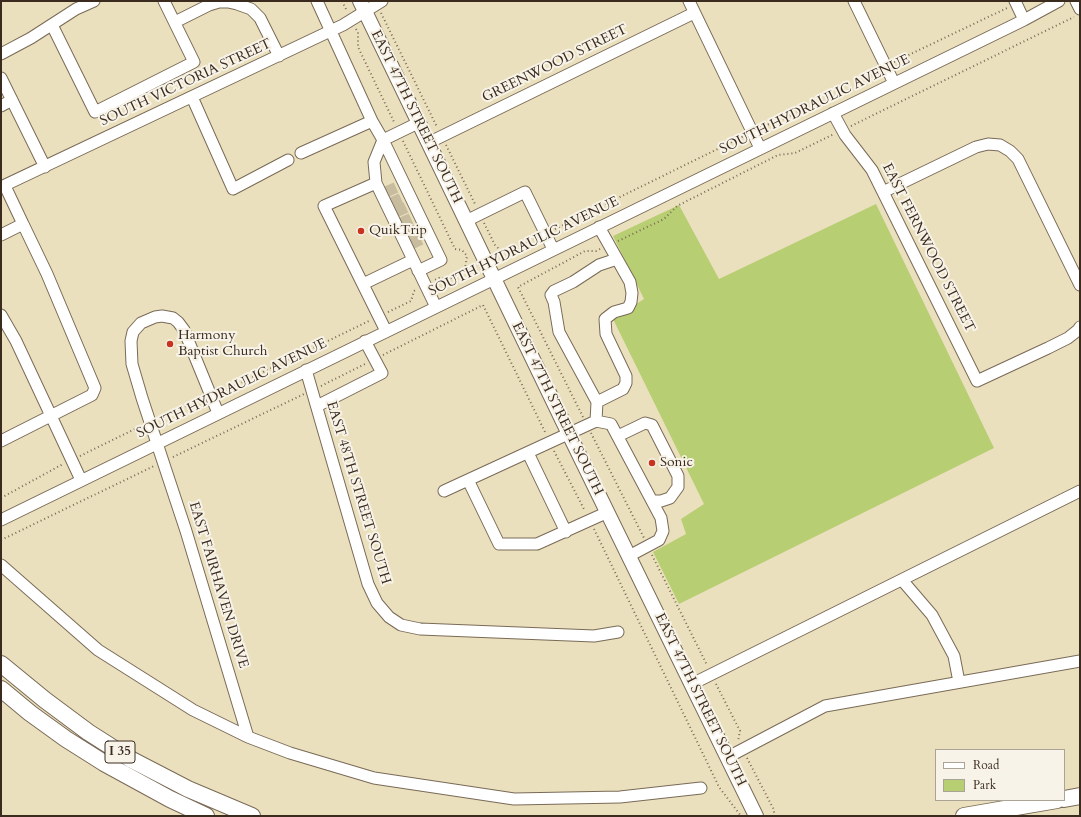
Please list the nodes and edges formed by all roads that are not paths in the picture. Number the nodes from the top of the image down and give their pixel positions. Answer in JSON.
{"nodes":[{"id":1,"x":94,"y":1,"type":"edge"},
{"id":2,"x":164,"y":1,"type":"edge"},
{"id":3,"x":317,"y":1,"type":"edge"},
{"id":4,"x":689,"y":1,"type":"edge"},
{"id":5,"x":854,"y":1,"type":"edge"},
{"id":6,"x":1059,"y":1,"type":"edge"},
{"id":7,"x":1076,"y":1,"type":"edge"},
{"id":8,"x":379,"y":2,"type":"edge"},
{"id":9,"x":1016,"y":2,"type":"edge"},
{"id":10,"x":362,"y":6,"type":"edge"},
{"id":11,"x":1080,"y":9,"type":"edge"},
{"id":12,"x":694,"y":13,"type":"junction"},
{"id":13,"x":1024,"y":20,"type":"junction"},
{"id":14,"x":174,"y":22,"type":"junction"},
{"id":15,"x":52,"y":25,"type":"junction"},
{"id":16,"x":331,"y":31,"type":"junction"},
{"id":17,"x":1,"y":54,"type":"edge"},
{"id":18,"x":279,"y":56,"type":"junction"},
{"id":19,"x":1,"y":78,"type":"edge"},
{"id":20,"x":894,"y":83,"type":"junction"},
{"id":21,"x":192,"y":97,"type":"junction"},
{"id":22,"x":12,"y":100,"type":"junction"},
{"id":23,"x":1,"y":106,"type":"edge"},
{"id":24,"x":833,"y":113,"type":"junction"},
{"id":25,"x":372,"y":121,"type":"junction"},
{"id":26,"x":418,"y":122,"type":"junction"},
{"id":27,"x":383,"y":140,"type":"junction"},
{"id":28,"x":428,"y":143,"type":"junction"},
{"id":29,"x":760,"y":148,"type":"junction"},
{"id":30,"x":302,"y":153,"type":"dead end"},
{"id":31,"x":288,"y":160,"type":"dead end"},
{"id":32,"x":44,"y":167,"type":"junction"},
{"id":33,"x":376,"y":183,"type":"junction"},
{"id":34,"x":3,"y":186,"type":"edge"},
{"id":35,"x":883,"y":192,"type":"junction"},
{"id":36,"x":466,"y":221,"type":"junction"},
{"id":37,"x":24,"y":224,"type":"junction"},
{"id":38,"x":599,"y":227,"type":"junction"},
{"id":39,"x":1,"y":235,"type":"edge"},
{"id":40,"x":553,"y":249,"type":"junction"},
{"id":41,"x":617,"y":259,"type":"junction"},
{"id":42,"x":413,"y":260,"type":"junction"},
{"id":43,"x":418,"y":271,"type":"junction"},
{"id":44,"x":494,"y":278,"type":"junction"},
{"id":45,"x":363,"y":284,"type":"junction"},
{"id":46,"x":1080,"y":285,"type":"edge"},
{"id":47,"x":436,"y":307,"type":"junction"},
{"id":48,"x":1,"y":315,"type":"edge"},
{"id":49,"x":1080,"y":326,"type":"edge"},
{"id":50,"x":386,"y":331,"type":"junction"},
{"id":51,"x":365,"y":341,"type":"junction"},
{"id":52,"x":306,"y":370,"type":"junction"},
{"id":53,"x":597,"y":402,"type":"junction"},
{"id":54,"x":316,"y":406,"type":"junction"},
{"id":55,"x":218,"y":413,"type":"junction"},
{"id":56,"x":51,"y":417,"type":"junction"},
{"id":57,"x":592,"y":423,"type":"junction"},
{"id":58,"x":569,"y":434,"type":"junction"},
{"id":59,"x":618,"y":436,"type":"junction"},
{"id":60,"x":1,"y":441,"type":"edge"},
{"id":61,"x":158,"y":442,"type":"junction"},
{"id":62,"x":528,"y":453,"type":"junction"},
{"id":63,"x":81,"y":480,"type":"junction"},
{"id":64,"x":468,"y":480,"type":"junction"},
{"id":65,"x":444,"y":491,"type":"dead end"},
{"id":66,"x":1080,"y":491,"type":"edge"},
{"id":67,"x":652,"y":500,"type":"junction"},
{"id":68,"x":608,"y":512,"type":"junction"},
{"id":69,"x":1,"y":520,"type":"edge"},
{"id":70,"x":566,"y":532,"type":"junction"},
{"id":71,"x":629,"y":556,"type":"junction"},
{"id":72,"x":1,"y":565,"type":"edge"},
{"id":73,"x":902,"y":580,"type":"junction"},
{"id":74,"x":618,"y":632,"type":"dead end"},
{"id":75,"x":1080,"y":661,"type":"edge"},
{"id":76,"x":1,"y":664,"type":"edge"},
{"id":77,"x":959,"y":682,"type":"junction"},
{"id":78,"x":692,"y":684,"type":"junction"},
{"id":79,"x":1,"y":689,"type":"edge"},
{"id":80,"x":248,"y":737,"type":"junction"},
{"id":81,"x":728,"y":757,"type":"junction"},
{"id":82,"x":701,"y":788,"type":"dead end"},
{"id":83,"x":1080,"y":796,"type":"edge"},
{"id":84,"x":1065,"y":799,"type":"edge"},
{"id":85,"x":1051,"y":801,"type":"edge"},
{"id":86,"x":206,"y":816,"type":"edge"},
{"id":87,"x":252,"y":816,"type":"edge"},
{"id":88,"x":756,"y":816,"type":"edge"},
{"id":89,"x":964,"y":816,"type":"edge"}],
"edges":[{"from":1,"to":15,"type":"street"},
{"from":2,"to":14,"type":"street"},
{"from":3,"to":16,"type":"street"},
{"from":4,"to":12,"type":"street"},
{"from":5,"to":20,"type":"street"},
{"from":6,"to":13,"type":"street","name":"SOUTH HYDRAULIC AVENUE"},
{"from":7,"to":11,"type":"street"},
{"from":8,"to":10,"type":"street","name":"SOUTH VICTORIA STREET"},
{"from":9,"to":13,"type":"street"},
{"from":10,"to":16,"type":"street","name":"SOUTH VICTORIA STREET"},
{"from":10,"to":26,"type":"main road","name":"EAST 47TH STREET SOUTH"},
{"from":12,"to":28,"type":"street","name":"GREENWOOD STREET"},
{"from":12,"to":29,"type":"street"},
{"from":13,"to":20,"type":"street","name":"SOUTH HYDRAULIC AVENUE"},
{"from":14,"to":15,"type":"street"},
{"from":14,"to":18,"type":"street"},
{"from":15,"to":17,"type":"street"},
{"from":16,"to":18,"type":"street","name":"SOUTH VICTORIA STREET"},
{"from":16,"to":25,"type":"street"},
{"from":18,"to":21,"type":"street","name":"SOUTH VICTORIA STREET"},
{"from":19,"to":22,"type":"street"},
{"from":20,"to":24,"type":"street","name":"SOUTH HYDRAULIC AVENUE"},
{"from":21,"to":31,"type":"street"},
{"from":21,"to":32,"type":"street","name":"SOUTH VICTORIA STREET"},
{"from":22,"to":23,"type":"street"},
{"from":22,"to":32,"type":"street"},
{"from":24,"to":29,"type":"street","name":"SOUTH HYDRAULIC AVENUE"},
{"from":24,"to":35,"type":"street","name":"EAST FERNWOOD STREET"},
{"from":25,"to":27,"type":"street"},
{"from":25,"to":30,"type":"street"},
{"from":26,"to":27,"type":"street"},
{"from":26,"to":28,"type":"main road","name":"EAST 47TH STREET SOUTH"},
{"from":27,"to":33,"type":"street"},
{"from":27,"to":43,"type":"street"},
{"from":28,"to":36,"type":"main road","name":"EAST 47TH STREET SOUTH"},
{"from":29,"to":38,"type":"street","name":"SOUTH HYDRAULIC AVENUE"},
{"from":32,"to":34,"type":"street","name":"SOUTH VICTORIA STREET"},
{"from":33,"to":42,"type":"street"},
{"from":33,"to":45,"type":"street"},
{"from":34,"to":37,"type":"street"},
{"from":35,"to":46,"type":"street"},
{"from":35,"to":49,"type":"street","name":"EAST FERNWOOD STREET"},
{"from":36,"to":40,"type":"street"},
{"from":36,"to":44,"type":"main road","name":"EAST 47TH STREET SOUTH"},
{"from":37,"to":39,"type":"street"},
{"from":37,"to":56,"type":"street"},
{"from":38,"to":40,"type":"street","name":"SOUTH HYDRAULIC AVENUE"},
{"from":38,"to":41,"type":"street"},
{"from":40,"to":44,"type":"street","name":"SOUTH HYDRAULIC AVENUE"},
{"from":41,"to":53,"type":"street"},
{"from":41,"to":53,"type":"street"},
{"from":42,"to":43,"type":"street"},
{"from":42,"to":45,"type":"street"},
{"from":43,"to":47,"type":"street"},
{"from":44,"to":47,"type":"street","name":"SOUTH HYDRAULIC AVENUE"},
{"from":44,"to":58,"type":"main road","name":"EAST 47TH STREET SOUTH"},
{"from":45,"to":50,"type":"street"},
{"from":47,"to":50,"type":"street","name":"SOUTH HYDRAULIC AVENUE"},
{"from":48,"to":56,"type":"street"},
{"from":50,"to":51,"type":"street","name":"SOUTH HYDRAULIC AVENUE"},
{"from":51,"to":52,"type":"street","name":"SOUTH HYDRAULIC AVENUE"},
{"from":51,"to":54,"type":"street"},
{"from":52,"to":54,"type":"street","name":"EAST 48TH STREET SOUTH"},
{"from":52,"to":55,"type":"street","name":"SOUTH HYDRAULIC AVENUE"},
{"from":53,"to":57,"type":"street"},
{"from":54,"to":74,"type":"street","name":"EAST 48TH STREET SOUTH"},
{"from":55,"to":61,"type":"street","name":"SOUTH HYDRAULIC AVENUE"},
{"from":55,"to":61,"type":"street","name":"EAST FAIRHAVEN DRIVE"},
{"from":56,"to":60,"type":"street"},
{"from":56,"to":63,"type":"street"},
{"from":57,"to":58,"type":"street"},
{"from":57,"to":59,"type":"street"},
{"from":58,"to":62,"type":"street"},
{"from":58,"to":68,"type":"main road","name":"EAST 47TH STREET SOUTH"},
{"from":59,"to":67,"type":"street"},
{"from":59,"to":67,"type":"street"},
{"from":61,"to":63,"type":"street","name":"SOUTH HYDRAULIC AVENUE"},
{"from":61,"to":80,"type":"street","name":"EAST FAIRHAVEN DRIVE"},
{"from":62,"to":64,"type":"street"},
{"from":62,"to":70,"type":"street"},
{"from":63,"to":69,"type":"street","name":"SOUTH HYDRAULIC AVENUE"},
{"from":64,"to":65,"type":"street"},
{"from":64,"to":70,"type":"street"},
{"from":66,"to":73,"type":"street"},
{"from":67,"to":71,"type":"street"},
{"from":68,"to":70,"type":"street"},
{"from":68,"to":71,"type":"main road","name":"EAST 47TH STREET SOUTH"},
{"from":71,"to":78,"type":"main road","name":"EAST 47TH STREET SOUTH"},
{"from":72,"to":80,"type":"street"},
{"from":73,"to":77,"type":"street"},
{"from":73,"to":78,"type":"street"},
{"from":75,"to":77,"type":"street"},
{"from":76,"to":87,"type":"highway","number":"I 35"},
{"from":77,"to":81,"type":"street"},
{"from":78,"to":81,"type":"main road","name":"EAST 47TH STREET SOUTH"},
{"from":79,"to":86,"type":"highway","number":"I 35"},
{"from":80,"to":82,"type":"street"},
{"from":81,"to":88,"type":"main road","name":"EAST 47TH STREET SOUTH"},
{"from":83,"to":84,"type":"highway"},
{"from":85,"to":89,"type":"highway"}]}
